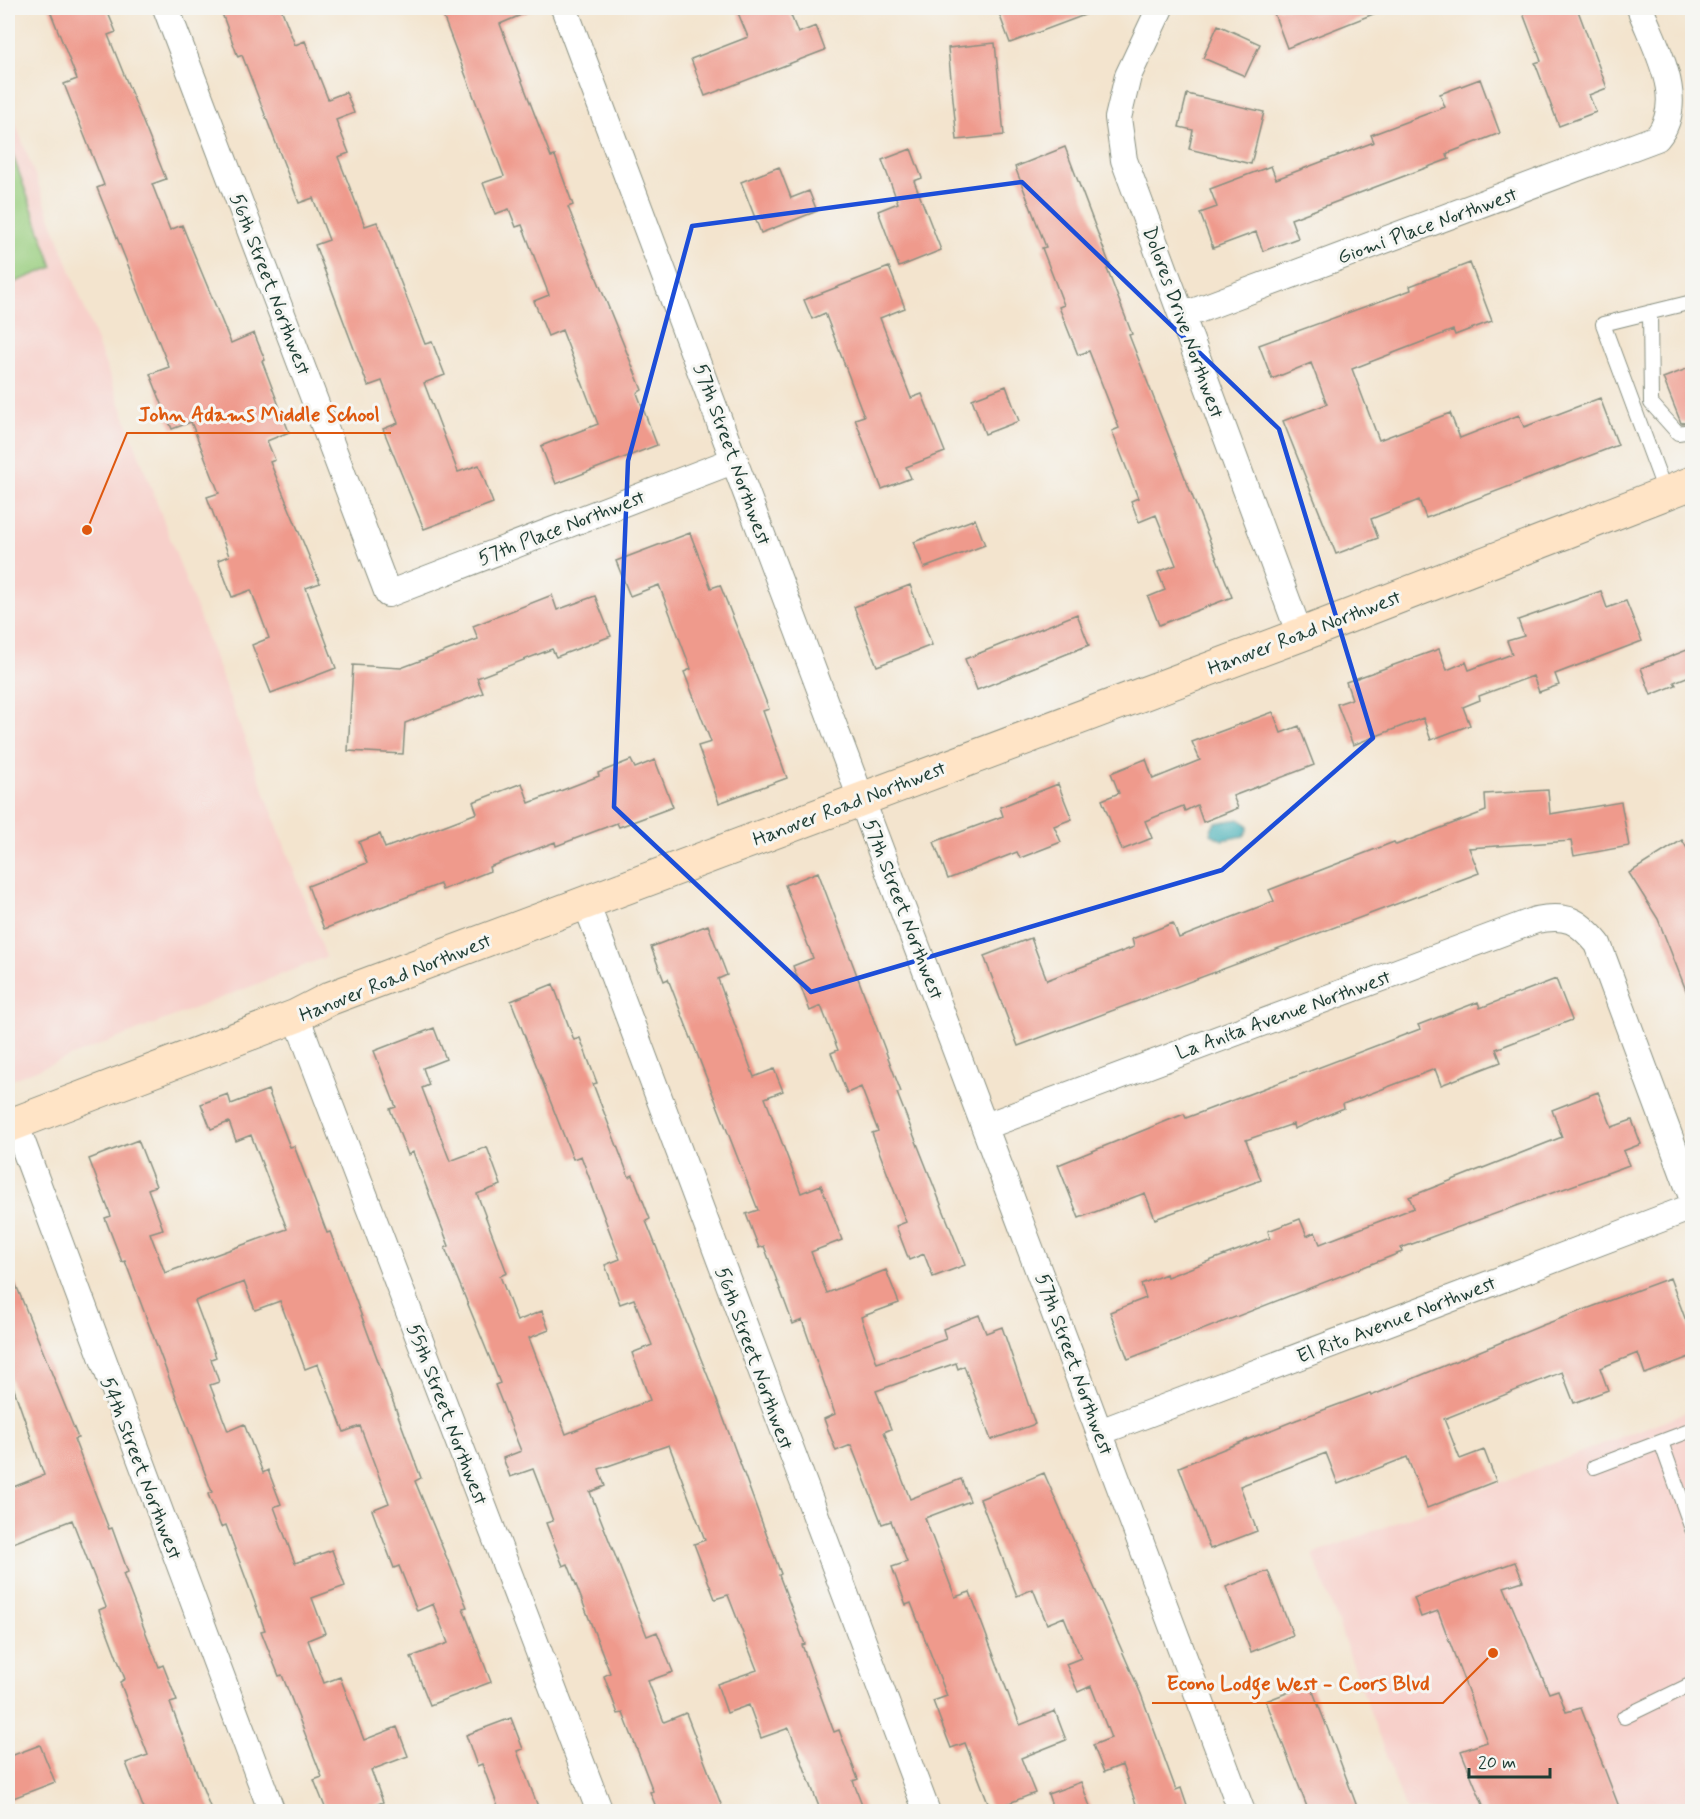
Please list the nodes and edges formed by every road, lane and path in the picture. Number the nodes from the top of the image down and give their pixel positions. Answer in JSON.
{"nodes":[{"id":1,"x":166,"y":8,"type":"edge"},
{"id":2,"x":564,"y":8,"type":"edge"},
{"id":3,"x":1160,"y":8,"type":"edge"},
{"id":4,"x":1640,"y":8,"type":"edge"},
{"id":5,"x":1692,"y":302,"type":"edge"},
{"id":6,"x":1650,"y":312,"type":"junction"},
{"id":7,"x":1182,"y":316,"type":"junction"},
{"id":8,"x":1692,"y":431,"type":"edge"},
{"id":9,"x":735,"y":460,"type":"junction"},
{"id":10,"x":1679,"y":489,"type":"edge"},
{"id":11,"x":388,"y":594,"type":"joint"},
{"id":12,"x":1300,"y":634,"type":"junction"},
{"id":13,"x":861,"y":797,"type":"junction"},
{"id":14,"x":586,"y":903,"type":"junction"},
{"id":15,"x":296,"y":1017,"type":"junction"},
{"id":16,"x":11,"y":1125,"type":"edge"},
{"id":17,"x":986,"y":1126,"type":"junction"},
{"id":18,"x":1692,"y":1197,"type":"edge"},
{"id":19,"x":1692,"y":1207,"type":"edge"},
{"id":20,"x":1692,"y":1430,"type":"edge"},
{"id":21,"x":1100,"y":1432,"type":"junction"},
{"id":22,"x":1661,"y":1442,"type":"junction"},
{"id":23,"x":1594,"y":1467,"type":"dead end"},
{"id":24,"x":1692,"y":1530,"type":"edge"},
{"id":25,"x":1692,"y":1684,"type":"edge"},
{"id":26,"x":1624,"y":1717,"type":"dead end"},
{"id":27,"x":272,"y":1812,"type":"edge"},
{"id":28,"x":600,"y":1812,"type":"edge"},
{"id":29,"x":927,"y":1812,"type":"edge"},
{"id":30,"x":1242,"y":1812,"type":"edge"}],
"edges":[{"from":1,"to":11,"type":"street","name":"56th Street Northwest"},
{"from":2,"to":9,"type":"street","name":"57th Street Northwest"},
{"from":3,"to":7,"type":"street","name":"Dolores Drive Northwest"},
{"from":4,"to":7,"type":"street","name":"Giomi Place Northwest"},
{"from":5,"to":6,"type":"lane"},
{"from":6,"to":8,"type":"lane"},
{"from":6,"to":10,"type":"lane"},
{"from":7,"to":12,"type":"street","name":"Dolores Drive Northwest"},
{"from":9,"to":11,"type":"street","name":"57th Place Northwest"},
{"from":9,"to":13,"type":"street","name":"57th Street Northwest"},
{"from":10,"to":12,"type":"street","name":"Hanover Road Northwest"},
{"from":12,"to":13,"type":"street","name":"Hanover Road Northwest"},
{"from":13,"to":14,"type":"street","name":"Hanover Road Northwest"},
{"from":13,"to":17,"type":"street","name":"57th Street Northwest"},
{"from":14,"to":15,"type":"street","name":"Hanover Road Northwest"},
{"from":14,"to":29,"type":"street","name":"56th Street Northwest"},
{"from":15,"to":16,"type":"street","name":"Hanover Road Northwest"},
{"from":15,"to":28,"type":"street","name":"55th Street Northwest"},
{"from":16,"to":27,"type":"street","name":"54th Street Northwest"},
{"from":17,"to":18,"type":"street","name":"La Anita Avenue Northwest"},
{"from":17,"to":21,"type":"street","name":"57th Street Northwest"},
{"from":19,"to":21,"type":"street","name":"El Rito Avenue Northwest"},
{"from":20,"to":22,"type":"lane"},
{"from":21,"to":30,"type":"street","name":"57th Street Northwest"},
{"from":22,"to":23,"type":"lane"},
{"from":22,"to":24,"type":"lane"},
{"from":25,"to":26,"type":"lane"}]}
